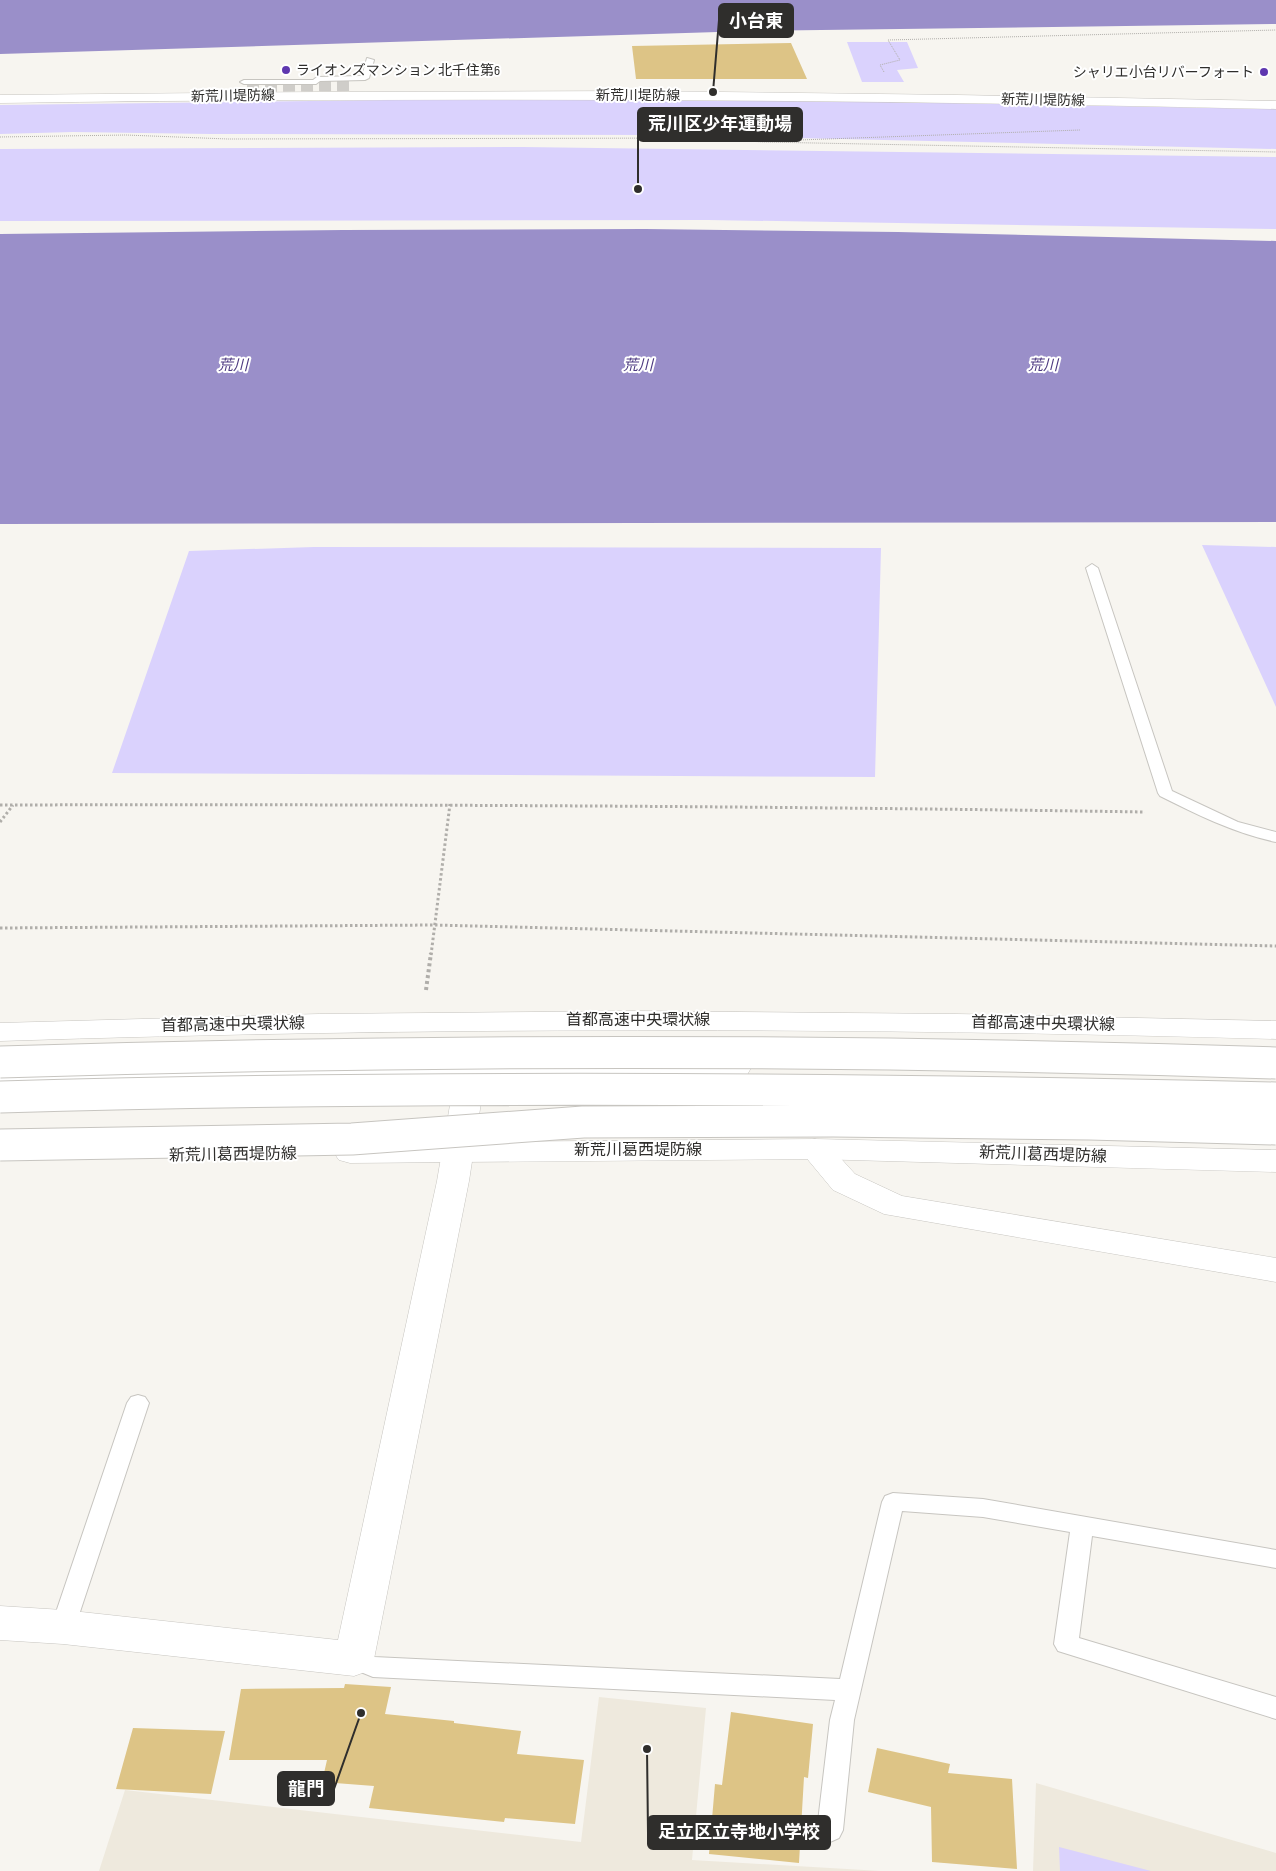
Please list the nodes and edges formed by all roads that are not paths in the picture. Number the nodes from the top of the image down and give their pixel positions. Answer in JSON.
{"nodes":[{"id":1,"x":370,"y":60,"type":"dead end"},
{"id":2,"x":245,"y":84,"type":"joint"},
{"id":3,"x":356,"y":85,"type":"tunnel mouth"},
{"id":4,"x":0,"y":91,"type":"edge"},
{"id":5,"x":1276,"y":95,"type":"edge"},
{"id":6,"x":0,"y":99,"type":"edge"},
{"id":7,"x":1276,"y":105,"type":"edge"},
{"id":8,"x":1092,"y":568,"type":"dead end"},
{"id":9,"x":1276,"y":837,"type":"edge"},
{"id":10,"x":1276,"y":1030,"type":"edge"},
{"id":11,"x":0,"y":1032,"type":"edge"},
{"id":12,"x":1276,"y":1048,"type":"edge"},
{"id":13,"x":0,"y":1062,"type":"edge"},
{"id":14,"x":1276,"y":1063,"type":"edge"},
{"id":15,"x":472,"y":1070,"type":"junction"},
{"id":16,"x":1276,"y":1077,"type":"edge"},
{"id":17,"x":0,"y":1079,"type":"edge"},
{"id":18,"x":0,"y":1097,"type":"edge"},
{"id":19,"x":1276,"y":1098,"type":"edge"},
{"id":20,"x":1276,"y":1130,"type":"edge"},
{"id":21,"x":0,"y":1145,"type":"edge"},
{"id":22,"x":815,"y":1149,"type":"junction"},
{"id":23,"x":459,"y":1151,"type":"junction"},
{"id":24,"x":0,"y":1160,"type":"edge"},
{"id":25,"x":1276,"y":1161,"type":"edge"},
{"id":26,"x":1276,"y":1270,"type":"edge"},
{"id":27,"x":138,"y":1403,"type":"dead end"},
{"id":28,"x":1082,"y":1525,"type":"junction"},
{"id":29,"x":1276,"y":1559,"type":"edge"},
{"id":30,"x":0,"y":1623,"type":"edge"},
{"id":31,"x":63,"y":1627,"type":"junction"},
{"id":32,"x":354,"y":1659,"type":"junction"},
{"id":33,"x":850,"y":1690,"type":"junction"},
{"id":34,"x":1276,"y":1708,"type":"edge"},
{"id":35,"x":830,"y":1830,"type":"dead end"}],
"edges":[{"from":1,"to":2,"type":"lane"},
{"from":2,"to":4,"type":"main road","name":"新荒川堤防線"},
{"from":3,"to":5,"type":"main road","name":"新荒川堤防線"},
{"from":6,"to":7,"type":"main road","name":"新荒川堤防線"},
{"from":8,"to":9,"type":"lane"},
{"from":10,"to":11,"type":"main road","name":"首都高速中央環状線"},
{"from":12,"to":15,"type":"main road"},
{"from":13,"to":14,"type":"main road","bridge":true},
{"from":15,"to":16,"type":"main road"},
{"from":15,"to":17,"type":"main road"},
{"from":15,"to":23,"type":"main road"},
{"from":18,"to":19,"type":"main road","bridge":true},
{"from":20,"to":21,"type":"main road","bridge":true},
{"from":22,"to":23,"type":"main road","name":"新荒川葛西堤防線"},
{"from":22,"to":25,"type":"main road","name":"新荒川葛西堤防線"},
{"from":22,"to":26,"type":"main road"},
{"from":23,"to":24,"type":"main road","name":"新荒川葛西堤防線"},
{"from":23,"to":32,"type":"main road"},
{"from":27,"to":31,"type":"lane"},
{"from":28,"to":29,"type":"lane"},
{"from":28,"to":33,"type":"lane"},
{"from":28,"to":34,"type":"lane"},
{"from":30,"to":31,"type":"main road"},
{"from":31,"to":32,"type":"main road"},
{"from":32,"to":33,"type":"lane"},
{"from":33,"to":35,"type":"lane"}]}
